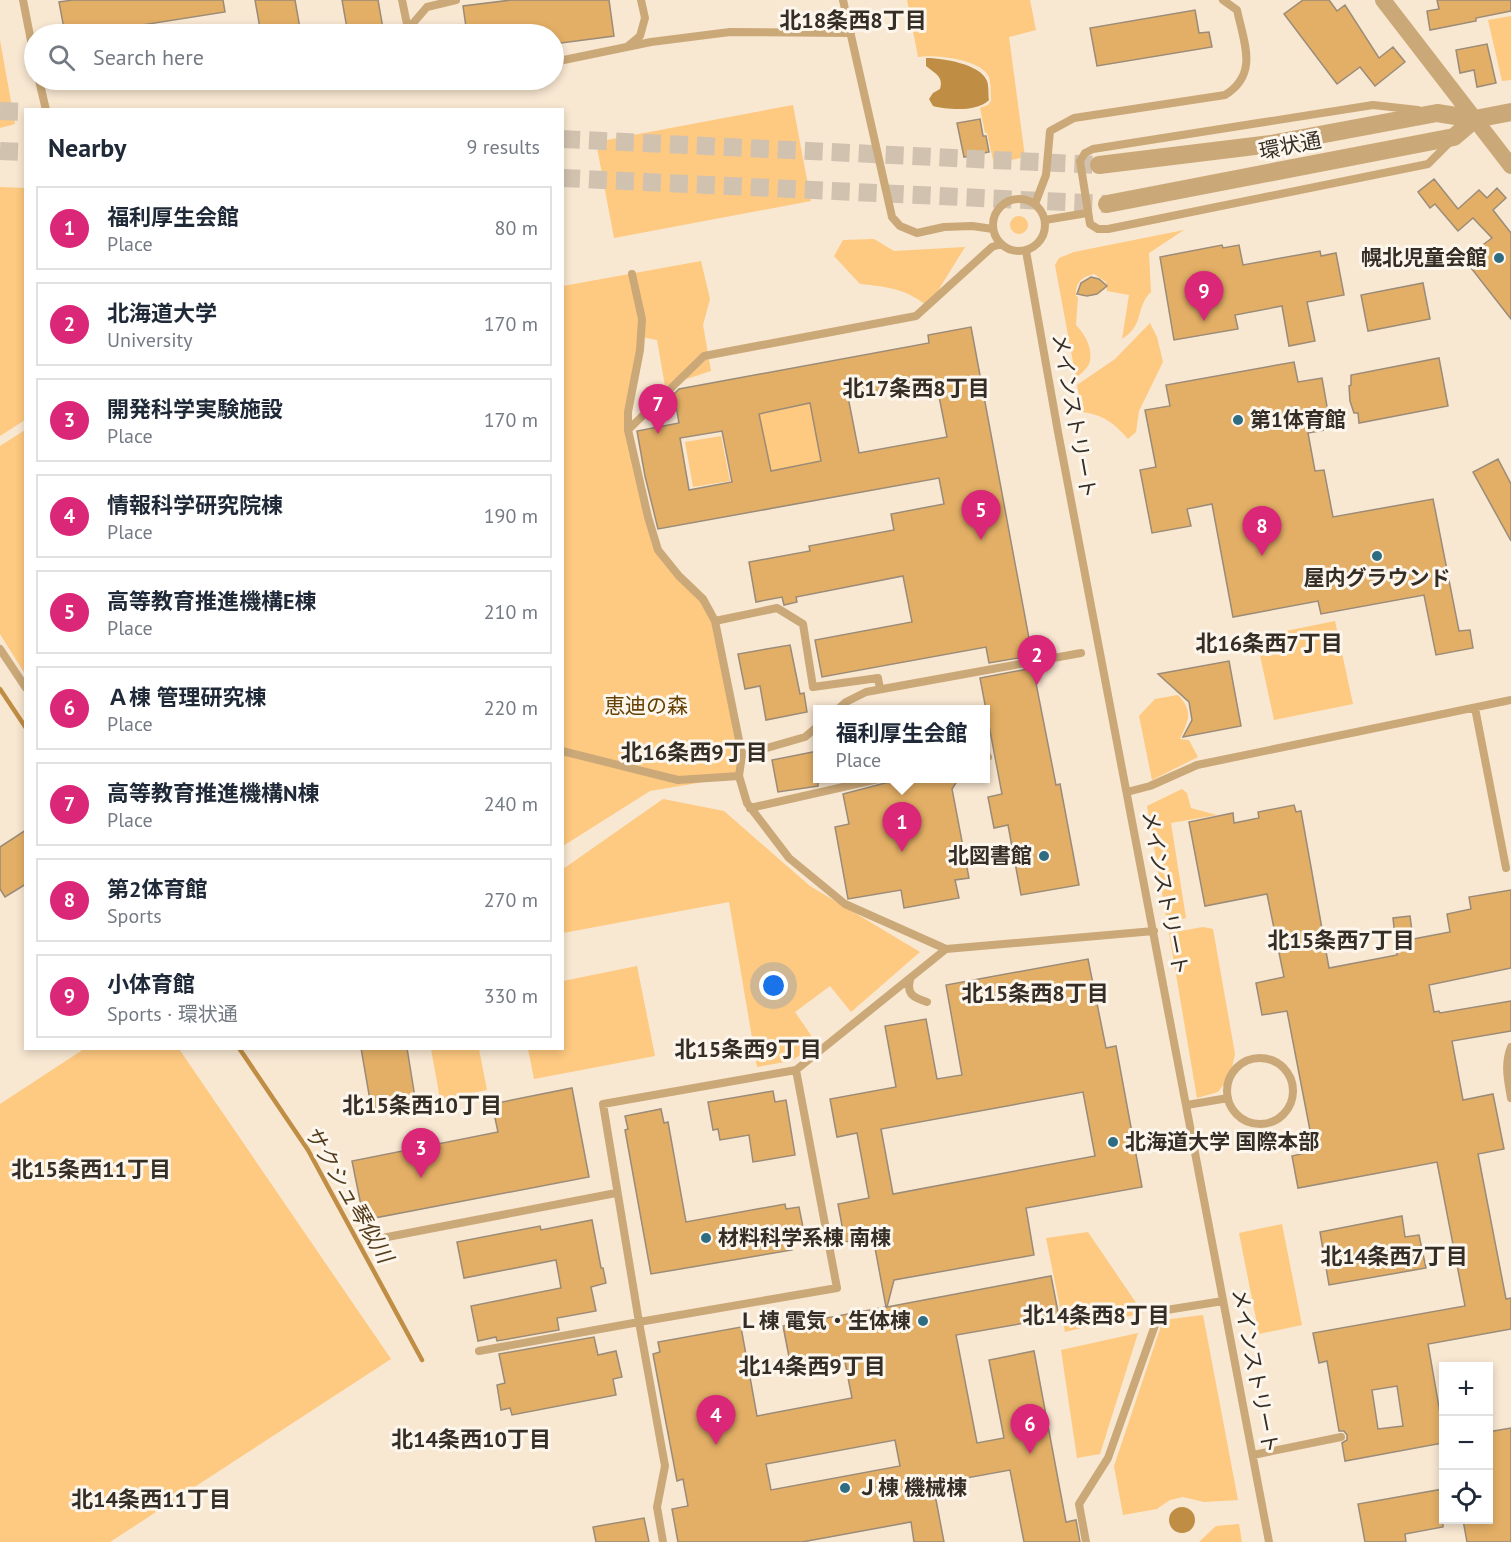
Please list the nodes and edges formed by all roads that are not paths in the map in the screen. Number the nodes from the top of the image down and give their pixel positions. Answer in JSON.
{"nodes":[{"id":1,"x":23,"y":0,"type":"edge"},
{"id":2,"x":402,"y":0,"type":"edge"},
{"id":3,"x":456,"y":0,"type":"edge"},
{"id":4,"x":641,"y":0,"type":"edge"},
{"id":5,"x":843,"y":0,"type":"edge"},
{"id":6,"x":1223,"y":0,"type":"edge"},
{"id":7,"x":1383,"y":0,"type":"edge"},
{"id":8,"x":28,"y":24,"type":"edge"},
{"id":9,"x":406,"y":24,"type":"edge"},
{"id":10,"x":414,"y":24,"type":"edge"},
{"id":11,"x":851,"y":33,"type":"junction"},
{"id":12,"x":628,"y":46,"type":"junction"},
{"id":13,"x":564,"y":60,"type":"edge"},
{"id":14,"x":41,"y":90,"type":"edge"},
{"id":15,"x":46,"y":108,"type":"edge"},
{"id":16,"x":1511,"y":112,"type":"edge"},
{"id":17,"x":1437,"y":113,"type":"junction"},
{"id":18,"x":1475,"y":119,"type":"junction"},
{"id":19,"x":1454,"y":137,"type":"junction"},
{"id":20,"x":1100,"y":165,"type":"tunnel mouth"},
{"id":21,"x":1511,"y":166,"type":"edge"},
{"id":22,"x":1035,"y":204,"type":"junction"},
{"id":23,"x":1107,"y":204,"type":"tunnel mouth"},
{"id":24,"x":1087,"y":213,"type":"junction"},
{"id":25,"x":1045,"y":220,"type":"junction"},
{"id":26,"x":993,"y":229,"type":"junction"},
{"id":27,"x":1001,"y":244,"type":"junction"},
{"id":28,"x":1026,"y":251,"type":"junction"},
{"id":29,"x":632,"y":274,"type":"dead end"},
{"id":30,"x":628,"y":430,"type":"junction"},
{"id":31,"x":715,"y":621,"type":"junction"},
{"id":32,"x":0,"y":649,"type":"edge"},
{"id":33,"x":1081,"y":653,"type":"dead end"},
{"id":34,"x":24,"y":685,"type":"edge"},
{"id":35,"x":880,"y":689,"type":"junction"},
{"id":36,"x":1511,"y":700,"type":"edge"},
{"id":37,"x":844,"y":705,"type":"edge"},
{"id":38,"x":1475,"y":708,"type":"junction"},
{"id":39,"x":813,"y":730,"type":"edge"},
{"id":40,"x":564,"y":752,"type":"edge"},
{"id":41,"x":742,"y":755,"type":"junction"},
{"id":42,"x":739,"y":776,"type":"junction"},
{"id":43,"x":861,"y":783,"type":"edge"},
{"id":44,"x":1128,"y":792,"type":"junction"},
{"id":45,"x":750,"y":808,"type":"junction"},
{"id":46,"x":1506,"y":868,"type":"dead end"},
{"id":47,"x":1154,"y":931,"type":"junction"},
{"id":48,"x":946,"y":949,"type":"junction"},
{"id":49,"x":911,"y":979,"type":"junction"},
{"id":50,"x":927,"y":1002,"type":"dead end"},
{"id":51,"x":1511,"y":1047,"type":"edge"},
{"id":52,"x":796,"y":1070,"type":"junction"},
{"id":53,"x":1228,"y":1098,"type":"junction"},
{"id":54,"x":1511,"y":1098,"type":"edge"},
{"id":55,"x":1187,"y":1105,"type":"junction"},
{"id":56,"x":616,"y":1193,"type":"junction"},
{"id":57,"x":377,"y":1239,"type":"dead end"},
{"id":58,"x":1223,"y":1301,"type":"junction"},
{"id":59,"x":639,"y":1322,"type":"junction"},
{"id":60,"x":479,"y":1351,"type":"dead end"},
{"id":61,"x":1341,"y":1437,"type":"dead end"},
{"id":62,"x":1253,"y":1455,"type":"junction"},
{"id":63,"x":663,"y":1542,"type":"edge"},
{"id":64,"x":1086,"y":1542,"type":"edge"},
{"id":65,"x":1269,"y":1542,"type":"edge"}],
"edges":[{"from":1,"to":8,"type":"lane"},
{"from":2,"to":9,"type":"lane"},
{"from":3,"to":10,"type":"lane"},
{"from":4,"to":12,"type":"lane"},
{"from":5,"to":11,"type":"lane"},
{"from":6,"to":22,"type":"lane"},
{"from":7,"to":18,"type":"street"},
{"from":11,"to":12,"type":"lane"},
{"from":11,"to":26,"type":"lane"},
{"from":12,"to":13,"type":"lane"},
{"from":14,"to":15,"type":"lane"},
{"from":16,"to":18,"type":"street","name":"環状通"},
{"from":17,"to":18,"type":"street","name":"環状通"},
{"from":17,"to":20,"type":"street","name":"環状通"},
{"from":17,"to":24,"type":"lane"},
{"from":18,"to":19,"type":"street","name":"環状通"},
{"from":18,"to":21,"type":"street"},
{"from":19,"to":23,"type":"street","name":"環状通"},
{"from":19,"to":24,"type":"lane"},
{"from":22,"to":25,"type":"lane"},
{"from":22,"to":26,"type":"lane"},
{"from":24,"to":25,"type":"lane"},
{"from":25,"to":28,"type":"lane"},
{"from":26,"to":27,"type":"lane"},
{"from":27,"to":28,"type":"lane"},
{"from":27,"to":30,"type":"lane"},
{"from":28,"to":44,"type":"lane","name":"メインストリート"},
{"from":29,"to":30,"type":"lane"},
{"from":30,"to":31,"type":"lane"},
{"from":31,"to":35,"type":"lane"},
{"from":31,"to":41,"type":"lane"},
{"from":32,"to":34,"type":"lane"},
{"from":33,"to":35,"type":"lane"},
{"from":35,"to":37,"type":"lane"},
{"from":36,"to":38,"type":"lane"},
{"from":38,"to":44,"type":"lane"},
{"from":38,"to":46,"type":"lane"},
{"from":39,"to":41,"type":"lane"},
{"from":40,"to":42,"type":"lane"},
{"from":41,"to":42,"type":"lane"},
{"from":42,"to":45,"type":"lane"},
{"from":43,"to":45,"type":"lane"},
{"from":44,"to":47,"type":"lane","name":"メインストリート"},
{"from":45,"to":48,"type":"lane"},
{"from":47,"to":48,"type":"lane"},
{"from":47,"to":55,"type":"lane","name":"メインストリート"},
{"from":48,"to":49,"type":"lane"},
{"from":49,"to":50,"type":"lane"},
{"from":49,"to":52,"type":"lane"},
{"from":51,"to":54,"type":"lane"},
{"from":52,"to":56,"type":"lane"},
{"from":52,"to":59,"type":"lane"},
{"from":53,"to":53,"type":"lane"},
{"from":53,"to":55,"type":"lane"},
{"from":55,"to":58,"type":"lane","name":"メインストリート"},
{"from":56,"to":57,"type":"lane"},
{"from":56,"to":59,"type":"lane"},
{"from":58,"to":62,"type":"lane","name":"メインストリート"},
{"from":58,"to":64,"type":"lane"},
{"from":59,"to":60,"type":"lane"},
{"from":59,"to":63,"type":"lane"},
{"from":61,"to":62,"type":"lane"},
{"from":62,"to":65,"type":"lane","name":"メインストリート"}]}
